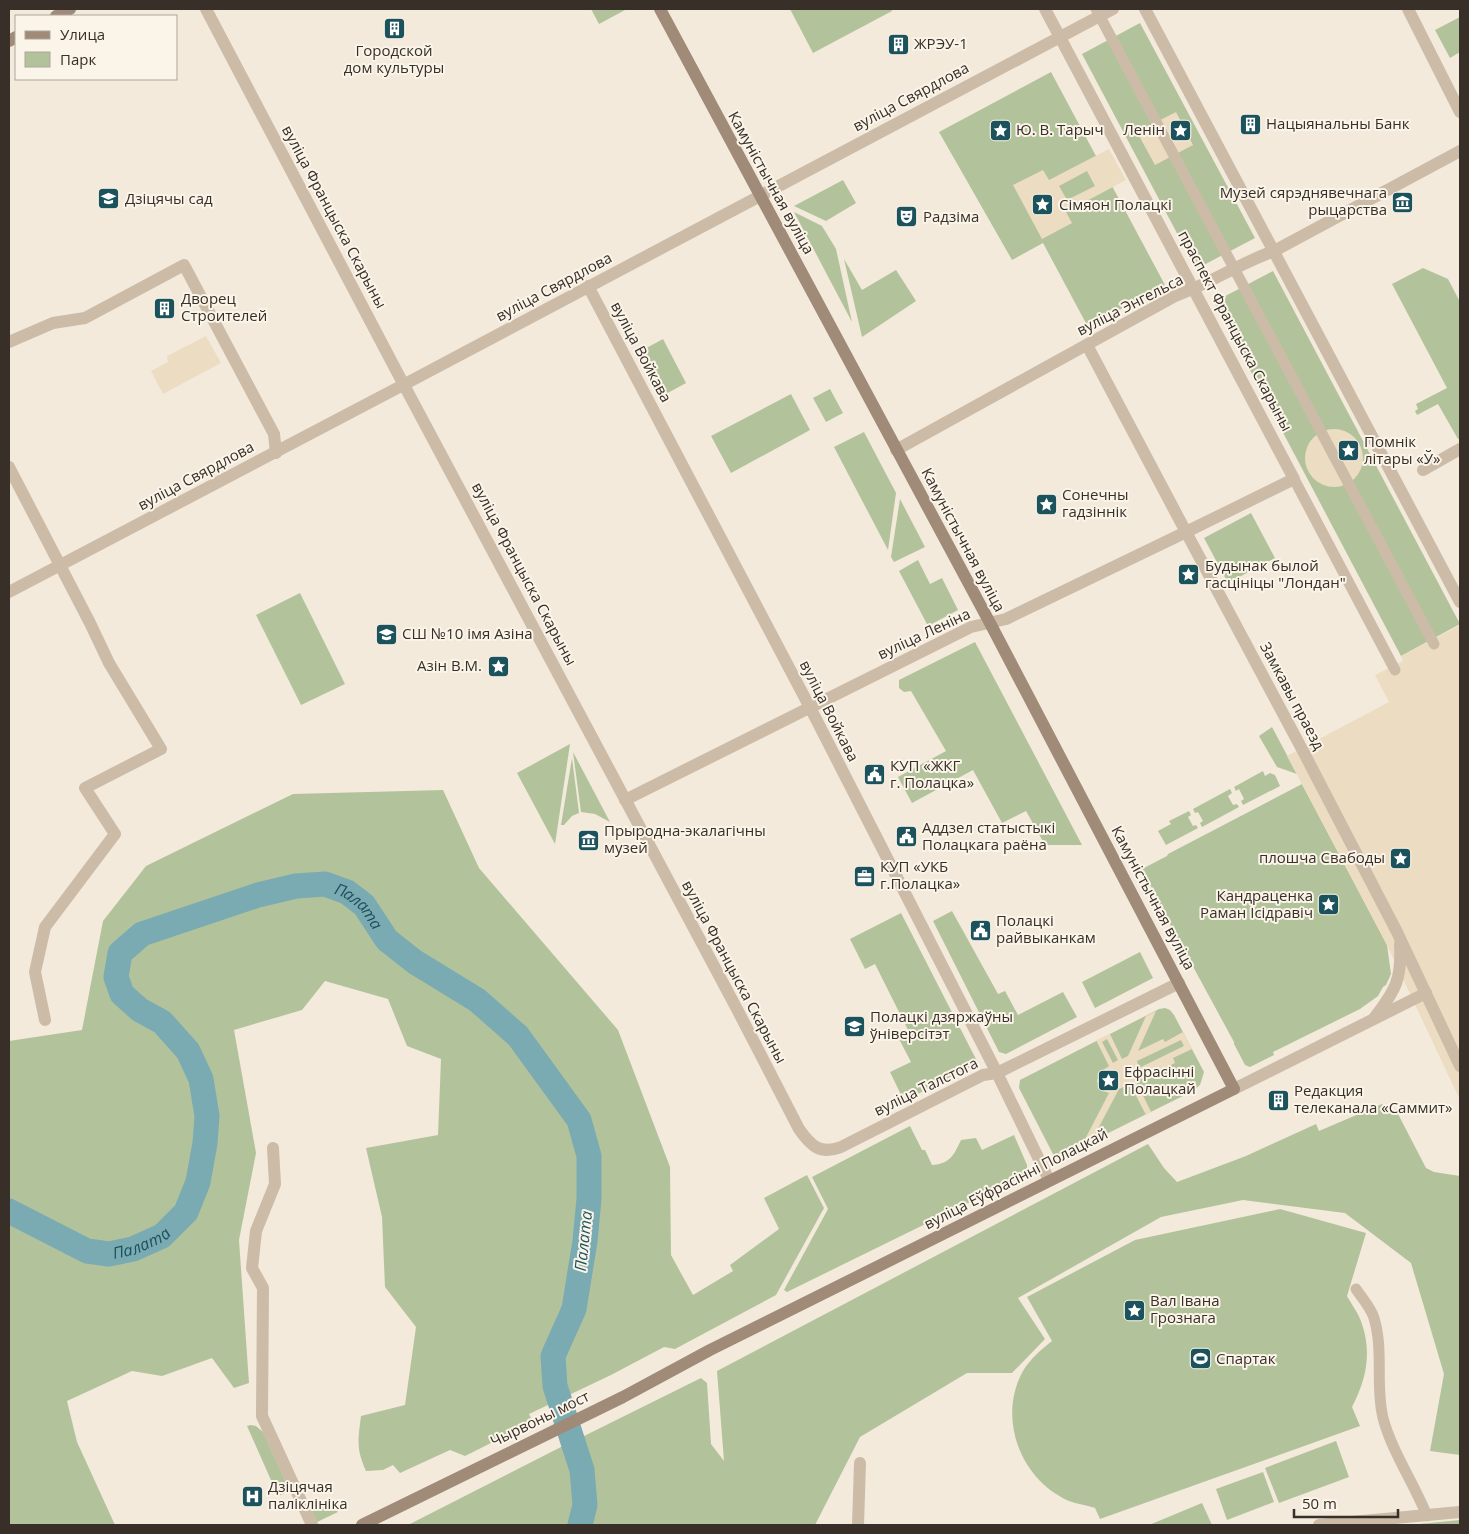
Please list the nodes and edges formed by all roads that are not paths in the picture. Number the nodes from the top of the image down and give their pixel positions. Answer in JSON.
{"nodes":[{"id":1,"x":70,"y":9,"type":"edge"},
{"id":2,"x":206,"y":9,"type":"edge"},
{"id":3,"x":660,"y":9,"type":"edge"},
{"id":4,"x":1045,"y":9,"type":"edge"},
{"id":5,"x":1113,"y":9,"type":"edge"},
{"id":6,"x":1145,"y":9,"type":"edge"},
{"id":7,"x":1408,"y":9,"type":"edge"},
{"id":8,"x":1098,"y":12,"type":"edge"},
{"id":9,"x":58,"y":15,"type":"edge"},
{"id":10,"x":1060,"y":37,"type":"junction"},
{"id":11,"x":1460,"y":112,"type":"edge"},
{"id":12,"x":1460,"y":151,"type":"edge"},
{"id":13,"x":760,"y":195,"type":"junction"},
{"id":14,"x":1274,"y":251,"type":"junction"},
{"id":15,"x":1233,"y":269,"type":"junction"},
{"id":16,"x":588,"y":286,"type":"junction"},
{"id":17,"x":1195,"y":289,"type":"junction"},
{"id":18,"x":9,"y":342,"type":"edge"},
{"id":19,"x":1087,"y":345,"type":"junction"},
{"id":20,"x":405,"y":384,"type":"junction"},
{"id":21,"x":1460,"y":449,"type":"edge"},
{"id":22,"x":896,"y":450,"type":"junction"},
{"id":23,"x":276,"y":453,"type":"junction"},
{"id":24,"x":9,"y":467,"type":"edge"},
{"id":25,"x":1422,"y":470,"type":"dead end"},
{"id":26,"x":1294,"y":479,"type":"junction"},
{"id":27,"x":1186,"y":532,"type":"junction"},
{"id":28,"x":60,"y":565,"type":"junction"},
{"id":29,"x":9,"y":592,"type":"edge"},
{"id":30,"x":1460,"y":602,"type":"edge"},
{"id":31,"x":990,"y":623,"type":"junction"},
{"id":32,"x":1434,"y":644,"type":"dead end"},
{"id":33,"x":1395,"y":670,"type":"dead end"},
{"id":34,"x":810,"y":708,"type":"junction"},
{"id":35,"x":625,"y":800,"type":"junction"},
{"id":36,"x":1399,"y":936,"type":"junction"},
{"id":37,"x":1179,"y":983,"type":"junction"},
{"id":38,"x":1426,"y":993,"type":"junction"},
{"id":39,"x":1374,"y":1019,"type":"junction"},
{"id":40,"x":45,"y":1020,"type":"dead end"},
{"id":41,"x":1460,"y":1066,"type":"edge"},
{"id":42,"x":997,"y":1073,"type":"junction"},
{"id":43,"x":1234,"y":1089,"type":"junction"},
{"id":44,"x":274,"y":1148,"type":"dead end"},
{"id":45,"x":820,"y":1150,"type":"joint"},
{"id":46,"x":1049,"y":1180,"type":"junction"},
{"id":47,"x":1356,"y":1288,"type":"dead end"},
{"id":48,"x":623,"y":1396,"type":"joint"},
{"id":49,"x":860,"y":1463,"type":"dead end"},
{"id":50,"x":1460,"y":1512,"type":"edge"},
{"id":51,"x":1417,"y":1519,"type":"edge"},
{"id":52,"x":312,"y":1525,"type":"edge"},
{"id":53,"x":362,"y":1525,"type":"edge"},
{"id":54,"x":858,"y":1525,"type":"edge"},
{"id":55,"x":1318,"y":1525,"type":"edge"}],
"edges":[{"from":1,"to":9,"type":"main road"},
{"from":2,"to":20,"type":"street","name":"вуліца Францыска Скарыны"},
{"from":3,"to":13,"type":"main road","name":"Камуністычная вуліца"},
{"from":4,"to":10,"type":"street","name":"праспект Францыска Скарыны"},
{"from":5,"to":8,"type":"street","name":"вуліца Свярдлова"},
{"from":6,"to":14,"type":"street"},
{"from":7,"to":11,"type":"street"},
{"from":8,"to":10,"type":"street","name":"вуліца Свярдлова"},
{"from":8,"to":15,"type":"street"},
{"from":10,"to":13,"type":"street","name":"вуліца Свярдлова"},
{"from":10,"to":17,"type":"street","name":"праспект Францыска Скарыны"},
{"from":12,"to":14,"type":"street","name":"вуліца Энгельса"},
{"from":13,"to":16,"type":"street","name":"вуліца Свярдлова"},
{"from":13,"to":22,"type":"main road","name":"Камуністычная вуліца"},
{"from":14,"to":15,"type":"street","name":"вуліца Энгельса"},
{"from":14,"to":30,"type":"street"},
{"from":15,"to":17,"type":"street","name":"вуліца Энгельса"},
{"from":15,"to":32,"type":"street"},
{"from":16,"to":20,"type":"street","name":"вуліца Свярдлова"},
{"from":16,"to":34,"type":"street","name":"вуліца Войкава"},
{"from":17,"to":19,"type":"street","name":"вуліца Энгельса"},
{"from":17,"to":26,"type":"street","name":"праспект Францыска Скарыны"},
{"from":18,"to":23,"type":"street"},
{"from":19,"to":22,"type":"street","name":"вуліца Энгельса"},
{"from":19,"to":27,"type":"street","name":"Замкавы праезд"},
{"from":20,"to":23,"type":"street","name":"вуліца Свярдлова"},
{"from":20,"to":35,"type":"street","name":"вуліца Францыска Скарыны"},
{"from":21,"to":25,"type":"street"},
{"from":22,"to":31,"type":"main road","name":"Камуністычная вуліца"},
{"from":23,"to":28,"type":"street","name":"вуліца Свярдлова"},
{"from":24,"to":28,"type":"street"},
{"from":26,"to":27,"type":"street","name":"вуліца Леніна"},
{"from":26,"to":33,"type":"street","name":"праспект Францыска Скарыны"},
{"from":27,"to":31,"type":"street","name":"вуліца Леніна"},
{"from":27,"to":36,"type":"street","name":"Замкавы праезд"},
{"from":28,"to":29,"type":"street","name":"вуліца Свярдлова"},
{"from":28,"to":40,"type":"street"},
{"from":31,"to":34,"type":"street","name":"вуліца Леніна"},
{"from":31,"to":37,"type":"main road","name":"Камуністычная вуліца"},
{"from":34,"to":35,"type":"street","name":"вуліца Леніна"},
{"from":34,"to":42,"type":"street","name":"вуліца Войкава"},
{"from":35,"to":45,"type":"street","name":"вуліца Францыска Скарыны"},
{"from":36,"to":38,"type":"street","name":"Замкавы праезд"},
{"from":36,"to":39,"type":"street"},
{"from":37,"to":42,"type":"street","name":"вуліца Талстога"},
{"from":37,"to":43,"type":"main road","name":"Камуністычная вуліца"},
{"from":38,"to":39,"type":"street","name":"вуліца Еўфрасінні Полацкай"},
{"from":38,"to":41,"type":"street","name":"Замкавы праезд"},
{"from":39,"to":43,"type":"street","name":"вуліца Еўфрасінні Полацкай"},
{"from":42,"to":45,"type":"street","name":"вуліца Талстога"},
{"from":42,"to":46,"type":"street","name":"вуліца Войкава"},
{"from":43,"to":46,"type":"main road","name":"вуліца Еўфрасінні Полацкай"},
{"from":44,"to":52,"type":"street"},
{"from":46,"to":48,"type":"main road","name":"вуліца Еўфрасінні Полацкай"},
{"from":47,"to":51,"type":"street"},
{"from":48,"to":53,"type":"main road","name":"Чырвоны мост"},
{"from":49,"to":54,"type":"street"},
{"from":50,"to":51,"type":"street"},
{"from":51,"to":55,"type":"street"}]}
